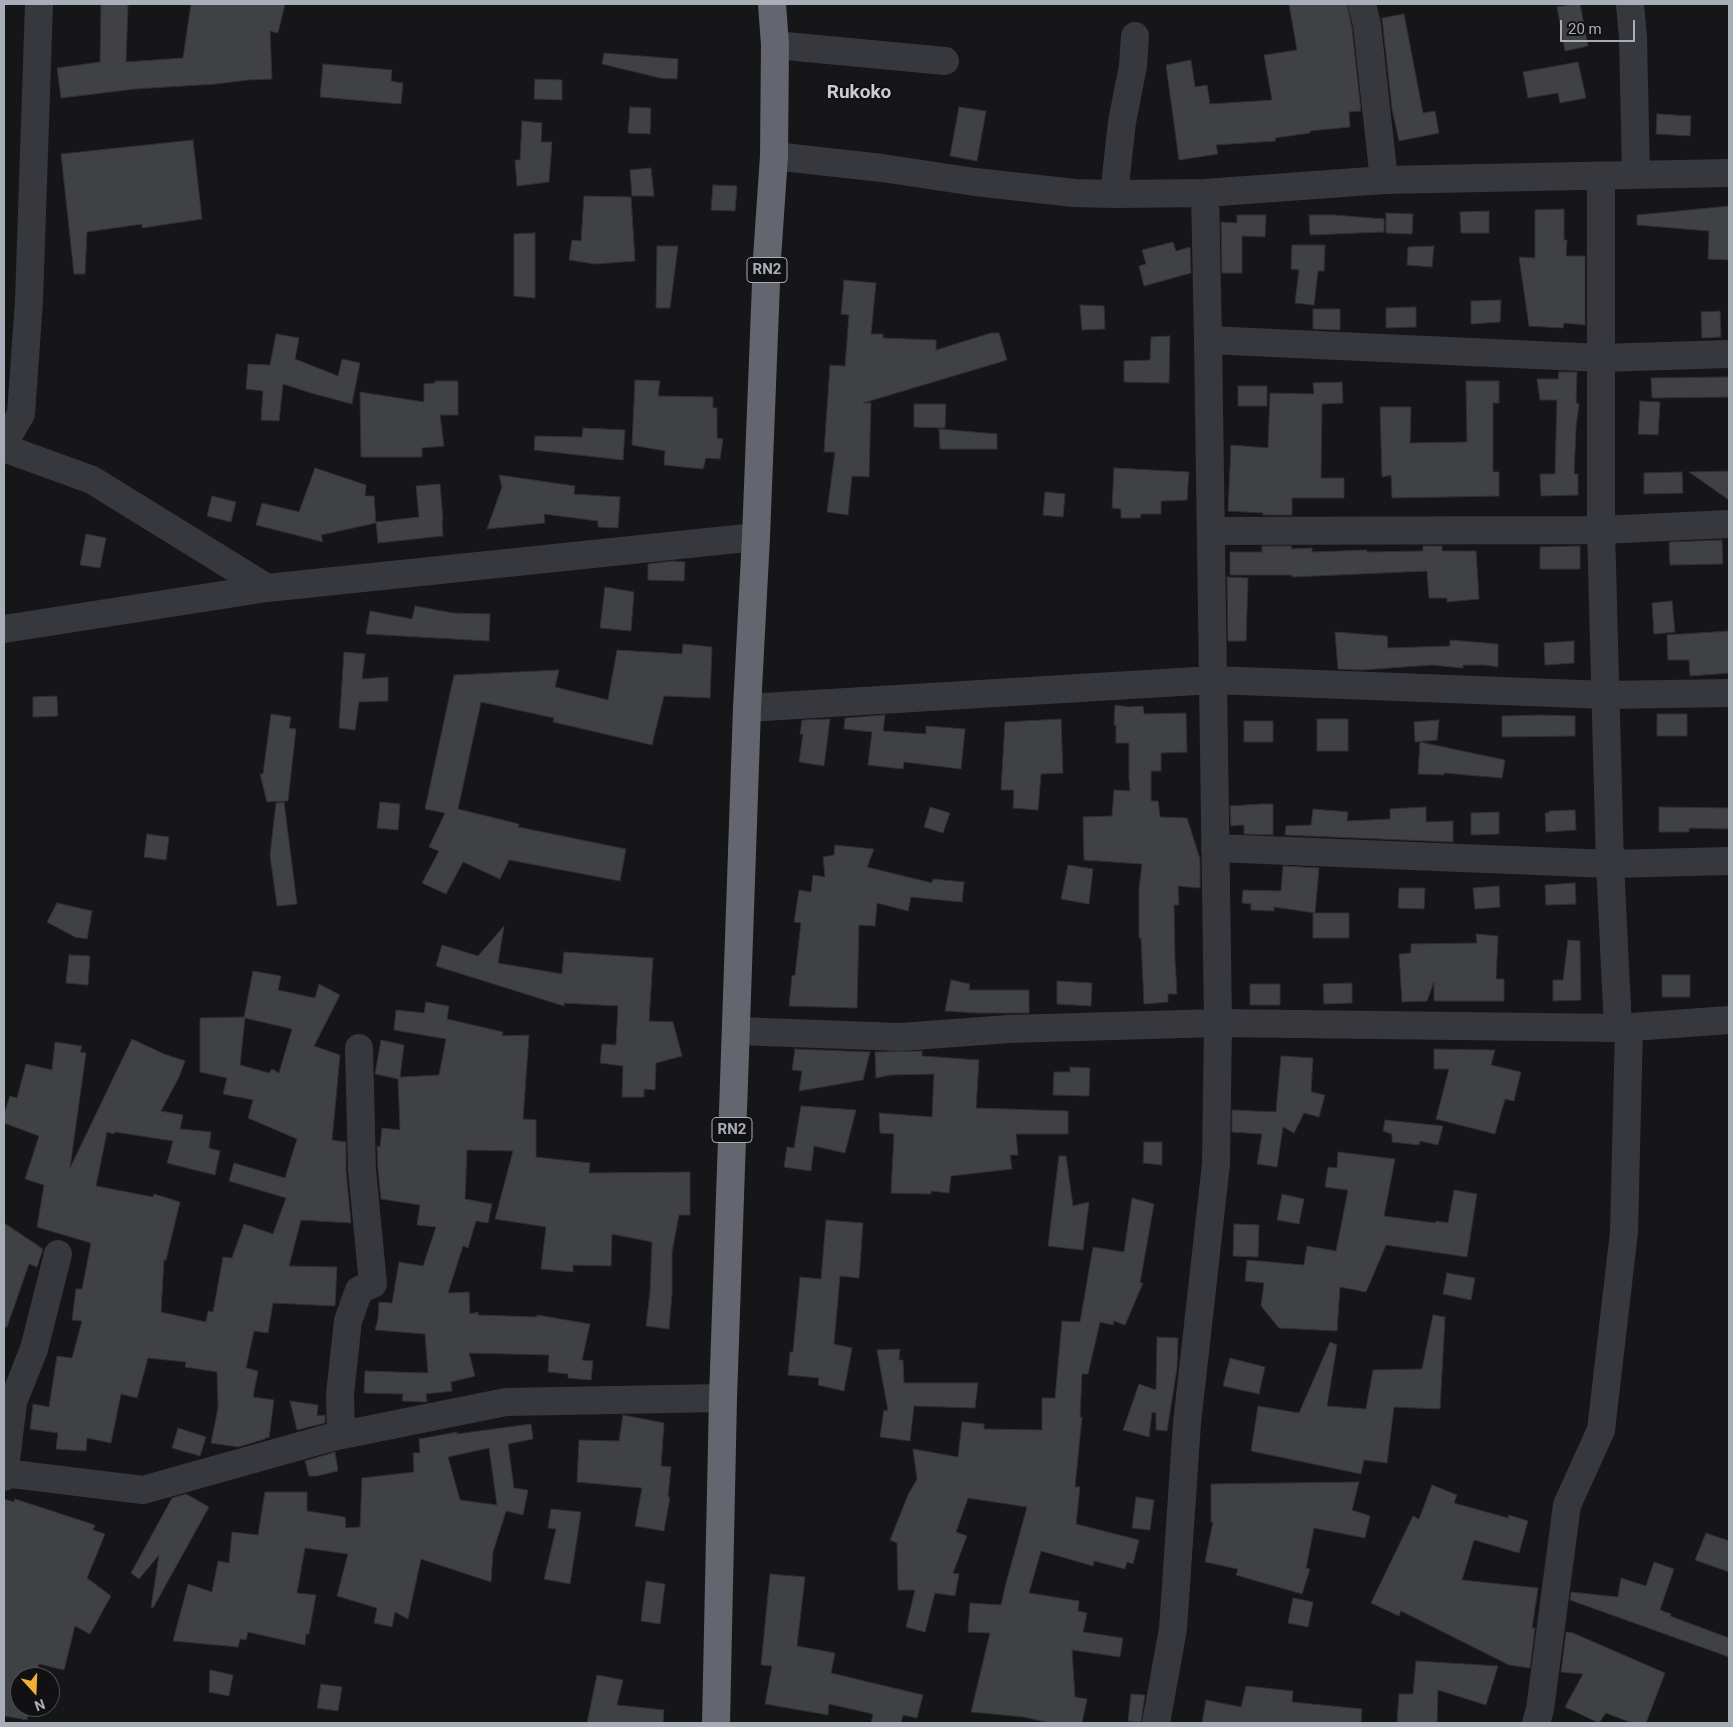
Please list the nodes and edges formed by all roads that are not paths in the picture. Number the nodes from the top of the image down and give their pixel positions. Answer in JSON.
{"nodes":[{"id":1,"x":39,"y":4,"type":"edge"},
{"id":2,"x":772,"y":4,"type":"edge"},
{"id":3,"x":1362,"y":4,"type":"edge"},
{"id":4,"x":1630,"y":4,"type":"edge"},
{"id":5,"x":1135,"y":36,"type":"dead end"},
{"id":6,"x":775,"y":45,"type":"junction"},
{"id":7,"x":945,"y":61,"type":"dead end"},
{"id":8,"x":774,"y":156,"type":"junction"},
{"id":9,"x":1729,"y":173,"type":"edge"},
{"id":10,"x":1636,"y":175,"type":"junction"},
{"id":11,"x":1601,"y":176,"type":"junction"},
{"id":12,"x":1384,"y":180,"type":"junction"},
{"id":13,"x":1114,"y":194,"type":"junction"},
{"id":14,"x":1205,"y":194,"type":"junction"},
{"id":15,"x":1208,"y":340,"type":"junction"},
{"id":16,"x":1729,"y":354,"type":"edge"},
{"id":17,"x":1602,"y":358,"type":"junction"},
{"id":18,"x":4,"y":444,"type":"edge"},
{"id":19,"x":4,"y":448,"type":"edge"},
{"id":20,"x":1729,"y":524,"type":"edge"},
{"id":21,"x":1601,"y":530,"type":"junction"},
{"id":22,"x":1211,"y":531,"type":"junction"},
{"id":23,"x":756,"y":537,"type":"junction"},
{"id":24,"x":267,"y":588,"type":"junction"},
{"id":25,"x":4,"y":629,"type":"edge"},
{"id":26,"x":1213,"y":680,"type":"junction"},
{"id":27,"x":1729,"y":694,"type":"edge"},
{"id":28,"x":1607,"y":695,"type":"junction"},
{"id":29,"x":747,"y":708,"type":"junction"},
{"id":30,"x":1215,"y":848,"type":"junction"},
{"id":31,"x":1729,"y":861,"type":"edge"},
{"id":32,"x":1610,"y":864,"type":"junction"},
{"id":33,"x":1729,"y":1020,"type":"edge"},
{"id":34,"x":1218,"y":1023,"type":"junction"},
{"id":35,"x":1623,"y":1028,"type":"junction"},
{"id":36,"x":736,"y":1031,"type":"junction"},
{"id":37,"x":359,"y":1048,"type":"dead end"},
{"id":38,"x":58,"y":1254,"type":"dead end"},
{"id":39,"x":723,"y":1398,"type":"junction"},
{"id":40,"x":341,"y":1435,"type":"junction"},
{"id":41,"x":4,"y":1474,"type":"edge"},
{"id":42,"x":716,"y":1723,"type":"edge"},
{"id":43,"x":1156,"y":1723,"type":"edge"},
{"id":44,"x":1536,"y":1723,"type":"edge"}],
"edges":[{"from":1,"to":18,"type":"street"},
{"from":2,"to":6,"type":"highway","number":"RN2"},
{"from":3,"to":12,"type":"street"},
{"from":4,"to":10,"type":"street"},
{"from":5,"to":13,"type":"street"},
{"from":6,"to":7,"type":"street"},
{"from":6,"to":8,"type":"highway","number":"RN2"},
{"from":8,"to":13,"type":"street"},
{"from":8,"to":23,"type":"highway","number":"RN2"},
{"from":9,"to":10,"type":"street"},
{"from":10,"to":11,"type":"street"},
{"from":11,"to":12,"type":"street"},
{"from":11,"to":17,"type":"street"},
{"from":12,"to":14,"type":"street"},
{"from":13,"to":14,"type":"street"},
{"from":14,"to":15,"type":"street"},
{"from":15,"to":17,"type":"street"},
{"from":15,"to":22,"type":"street"},
{"from":16,"to":17,"type":"street"},
{"from":17,"to":21,"type":"street"},
{"from":19,"to":24,"type":"street"},
{"from":20,"to":21,"type":"street"},
{"from":21,"to":22,"type":"street"},
{"from":21,"to":28,"type":"street"},
{"from":22,"to":26,"type":"street"},
{"from":23,"to":24,"type":"street"},
{"from":23,"to":29,"type":"highway","number":"RN2"},
{"from":24,"to":25,"type":"street"},
{"from":26,"to":28,"type":"street"},
{"from":26,"to":29,"type":"street"},
{"from":26,"to":30,"type":"street"},
{"from":27,"to":28,"type":"street"},
{"from":28,"to":32,"type":"street"},
{"from":29,"to":36,"type":"highway","number":"RN2"},
{"from":30,"to":32,"type":"street"},
{"from":30,"to":34,"type":"street"},
{"from":31,"to":32,"type":"street"},
{"from":32,"to":35,"type":"street"},
{"from":33,"to":35,"type":"street"},
{"from":34,"to":35,"type":"street"},
{"from":34,"to":36,"type":"street"},
{"from":34,"to":43,"type":"street"},
{"from":35,"to":44,"type":"street"},
{"from":36,"to":39,"type":"highway","number":"RN2"},
{"from":37,"to":40,"type":"street"},
{"from":38,"to":41,"type":"street"},
{"from":39,"to":40,"type":"street"},
{"from":39,"to":42,"type":"highway","number":"RN2"},
{"from":40,"to":41,"type":"street"}]}
